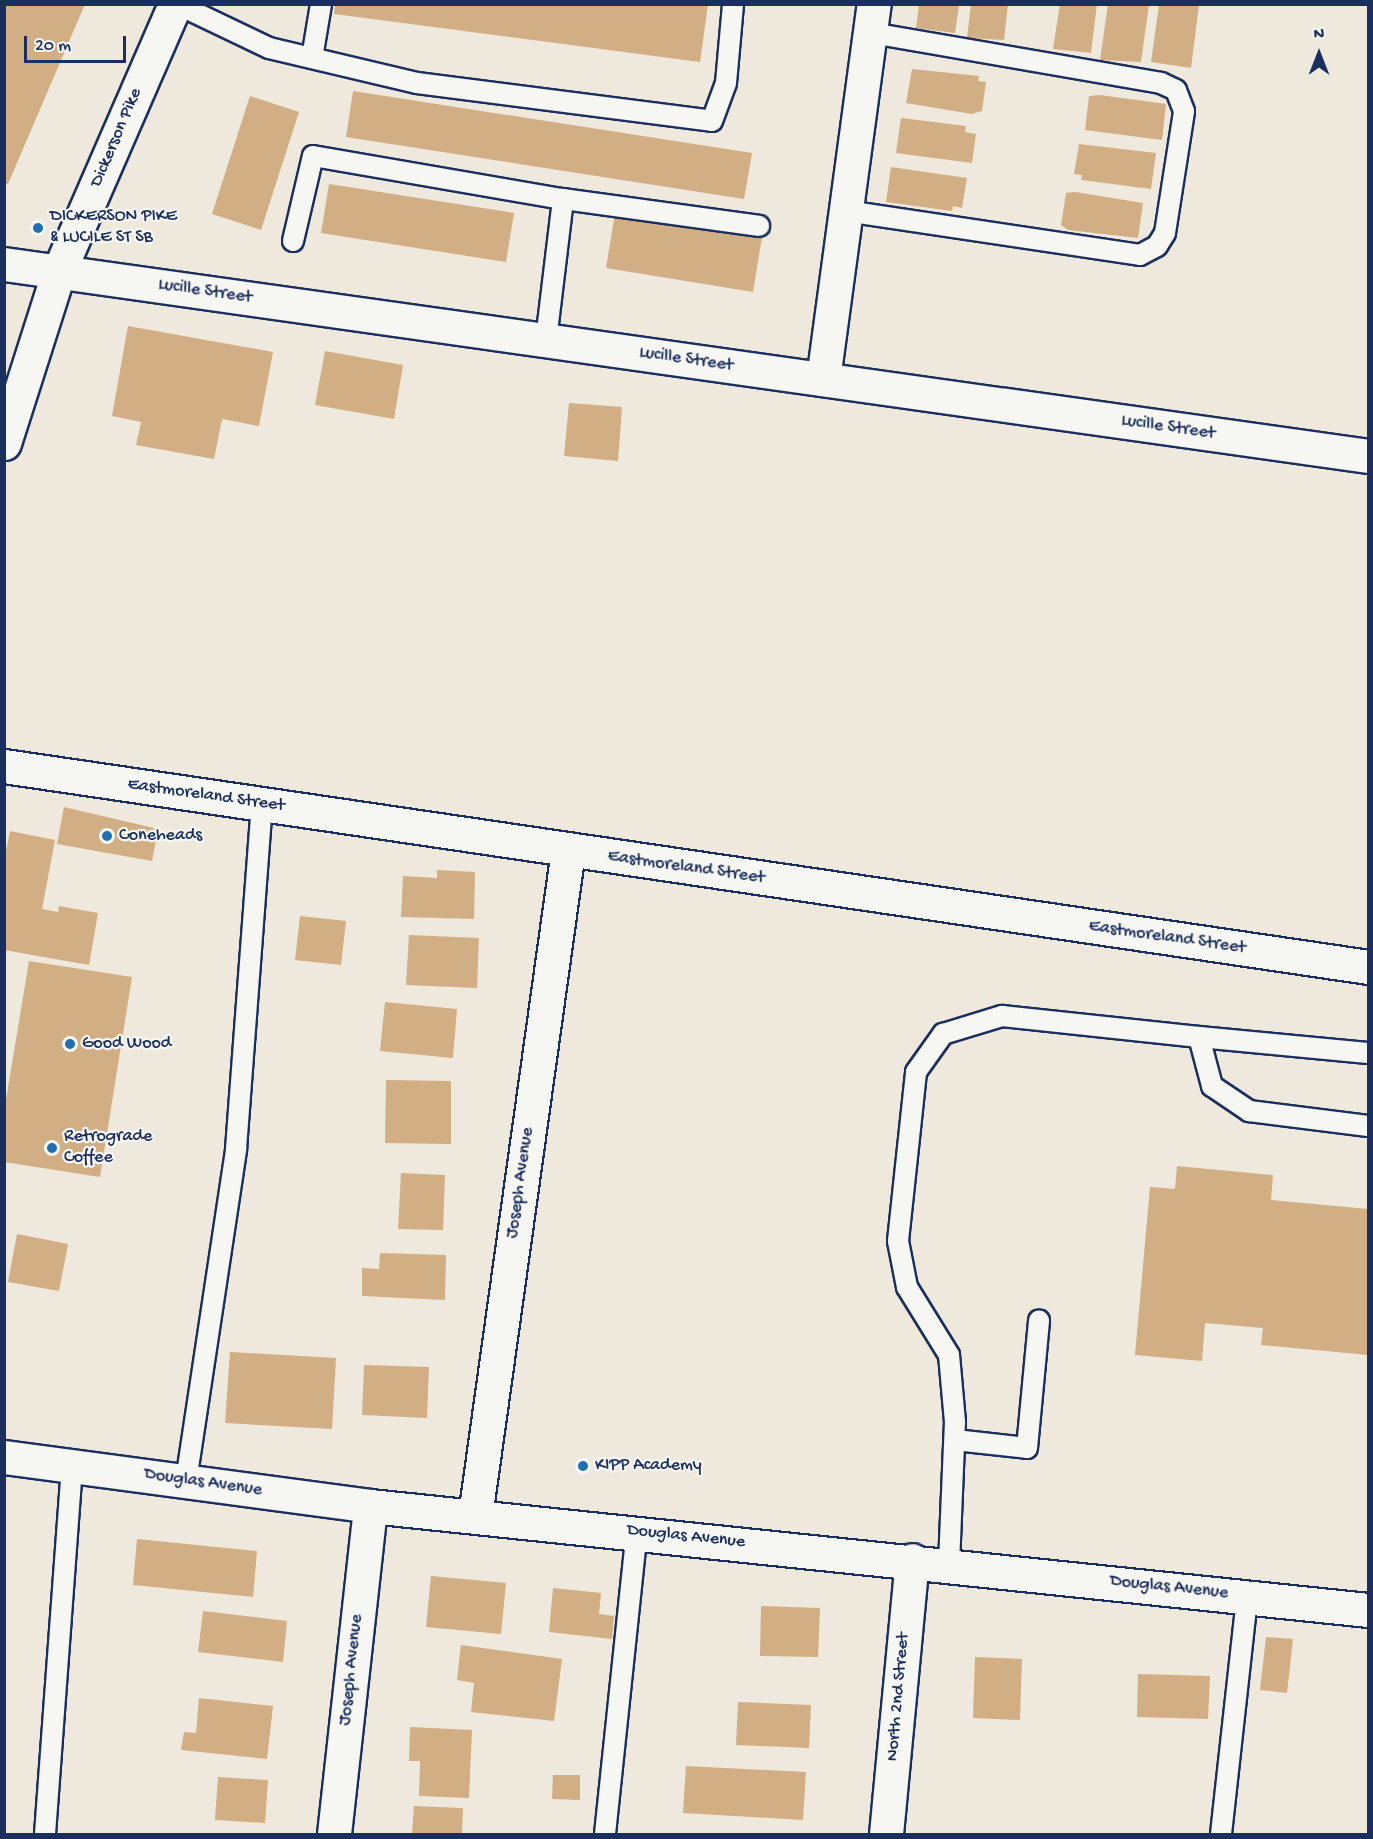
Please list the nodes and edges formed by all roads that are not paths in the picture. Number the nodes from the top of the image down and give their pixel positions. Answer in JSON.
{"nodes":[{"id":1,"x":176,"y":4,"type":"edge"},
{"id":2,"x":321,"y":4,"type":"edge"},
{"id":3,"x":734,"y":4,"type":"edge"},
{"id":4,"x":873,"y":19,"type":"edge"},
{"id":5,"x":312,"y":58,"type":"junction"},
{"id":6,"x":563,"y":199,"type":"junction"},
{"id":7,"x":846,"y":212,"type":"junction"},
{"id":8,"x":759,"y":226,"type":"dead end"},
{"id":9,"x":293,"y":240,"type":"dead end"},
{"id":10,"x":4,"y":264,"type":"edge"},
{"id":11,"x":60,"y":271,"type":"junction"},
{"id":12,"x":546,"y":340,"type":"junction"},
{"id":13,"x":823,"y":379,"type":"junction"},
{"id":14,"x":4,"y":443,"type":"edge"},
{"id":15,"x":1368,"y":456,"type":"edge"},
{"id":16,"x":4,"y":766,"type":"edge"},
{"id":17,"x":262,"y":805,"type":"junction"},
{"id":18,"x":568,"y":850,"type":"junction"},
{"id":19,"x":1368,"y":967,"type":"edge"},
{"id":20,"x":1199,"y":1037,"type":"junction"},
{"id":21,"x":1368,"y":1053,"type":"edge"},
{"id":22,"x":1368,"y":1126,"type":"edge"},
{"id":23,"x":1039,"y":1321,"type":"dead end"},
{"id":24,"x":954,"y":1440,"type":"junction"},
{"id":25,"x":4,"y":1457,"type":"edge"},
{"id":26,"x":72,"y":1466,"type":"junction"},
{"id":27,"x":186,"y":1481,"type":"junction"},
{"id":28,"x":370,"y":1506,"type":"junction"},
{"id":29,"x":475,"y":1516,"type":"junction"},
{"id":30,"x":637,"y":1532,"type":"junction"},
{"id":31,"x":912,"y":1560,"type":"junction"},
{"id":32,"x":950,"y":1564,"type":"junction"},
{"id":33,"x":1247,"y":1597,"type":"junction"},
{"id":34,"x":1368,"y":1610,"type":"edge"},
{"id":35,"x":45,"y":1834,"type":"edge"},
{"id":36,"x":334,"y":1834,"type":"edge"},
{"id":37,"x":605,"y":1834,"type":"edge"},
{"id":38,"x":886,"y":1834,"type":"edge"},
{"id":39,"x":1221,"y":1834,"type":"edge"}],
"edges":[{"from":1,"to":5,"type":"lane"},
{"from":1,"to":11,"type":"street","name":"Dickerson Pike"},
{"from":2,"to":5,"type":"lane"},
{"from":3,"to":5,"type":"lane"},
{"from":4,"to":7,"type":"street"},
{"from":4,"to":7,"type":"lane"},
{"from":6,"to":8,"type":"lane"},
{"from":6,"to":9,"type":"lane"},
{"from":6,"to":12,"type":"lane"},
{"from":7,"to":13,"type":"street"},
{"from":10,"to":11,"type":"street","name":"Lucille Street"},
{"from":11,"to":12,"type":"street","name":"Lucille Street"},
{"from":11,"to":14,"type":"street","name":"Dickerson Pike"},
{"from":12,"to":13,"type":"street","name":"Lucille Street"},
{"from":13,"to":15,"type":"street","name":"Lucille Street"},
{"from":16,"to":17,"type":"street","name":"Eastmoreland Street"},
{"from":17,"to":18,"type":"street","name":"Eastmoreland Street"},
{"from":17,"to":27,"type":"lane"},
{"from":18,"to":19,"type":"street","name":"Eastmoreland Street"},
{"from":18,"to":29,"type":"street","name":"Joseph Avenue"},
{"from":20,"to":21,"type":"lane"},
{"from":20,"to":22,"type":"lane"},
{"from":20,"to":24,"type":"lane"},
{"from":23,"to":24,"type":"lane"},
{"from":24,"to":32,"type":"lane"},
{"from":25,"to":26,"type":"street","name":"Douglas Avenue"},
{"from":26,"to":27,"type":"street","name":"Douglas Avenue"},
{"from":26,"to":35,"type":"lane"},
{"from":27,"to":28,"type":"street","name":"Douglas Avenue"},
{"from":28,"to":29,"type":"street","name":"Douglas Avenue"},
{"from":28,"to":36,"type":"street","name":"Joseph Avenue"},
{"from":29,"to":30,"type":"street","name":"Douglas Avenue"},
{"from":30,"to":31,"type":"street","name":"Douglas Avenue"},
{"from":30,"to":37,"type":"lane"},
{"from":31,"to":32,"type":"street","name":"Douglas Avenue"},
{"from":31,"to":38,"type":"street","name":"North 2nd Street"},
{"from":32,"to":33,"type":"street","name":"Douglas Avenue"},
{"from":33,"to":34,"type":"street","name":"Douglas Avenue"},
{"from":33,"to":39,"type":"lane"}]}
